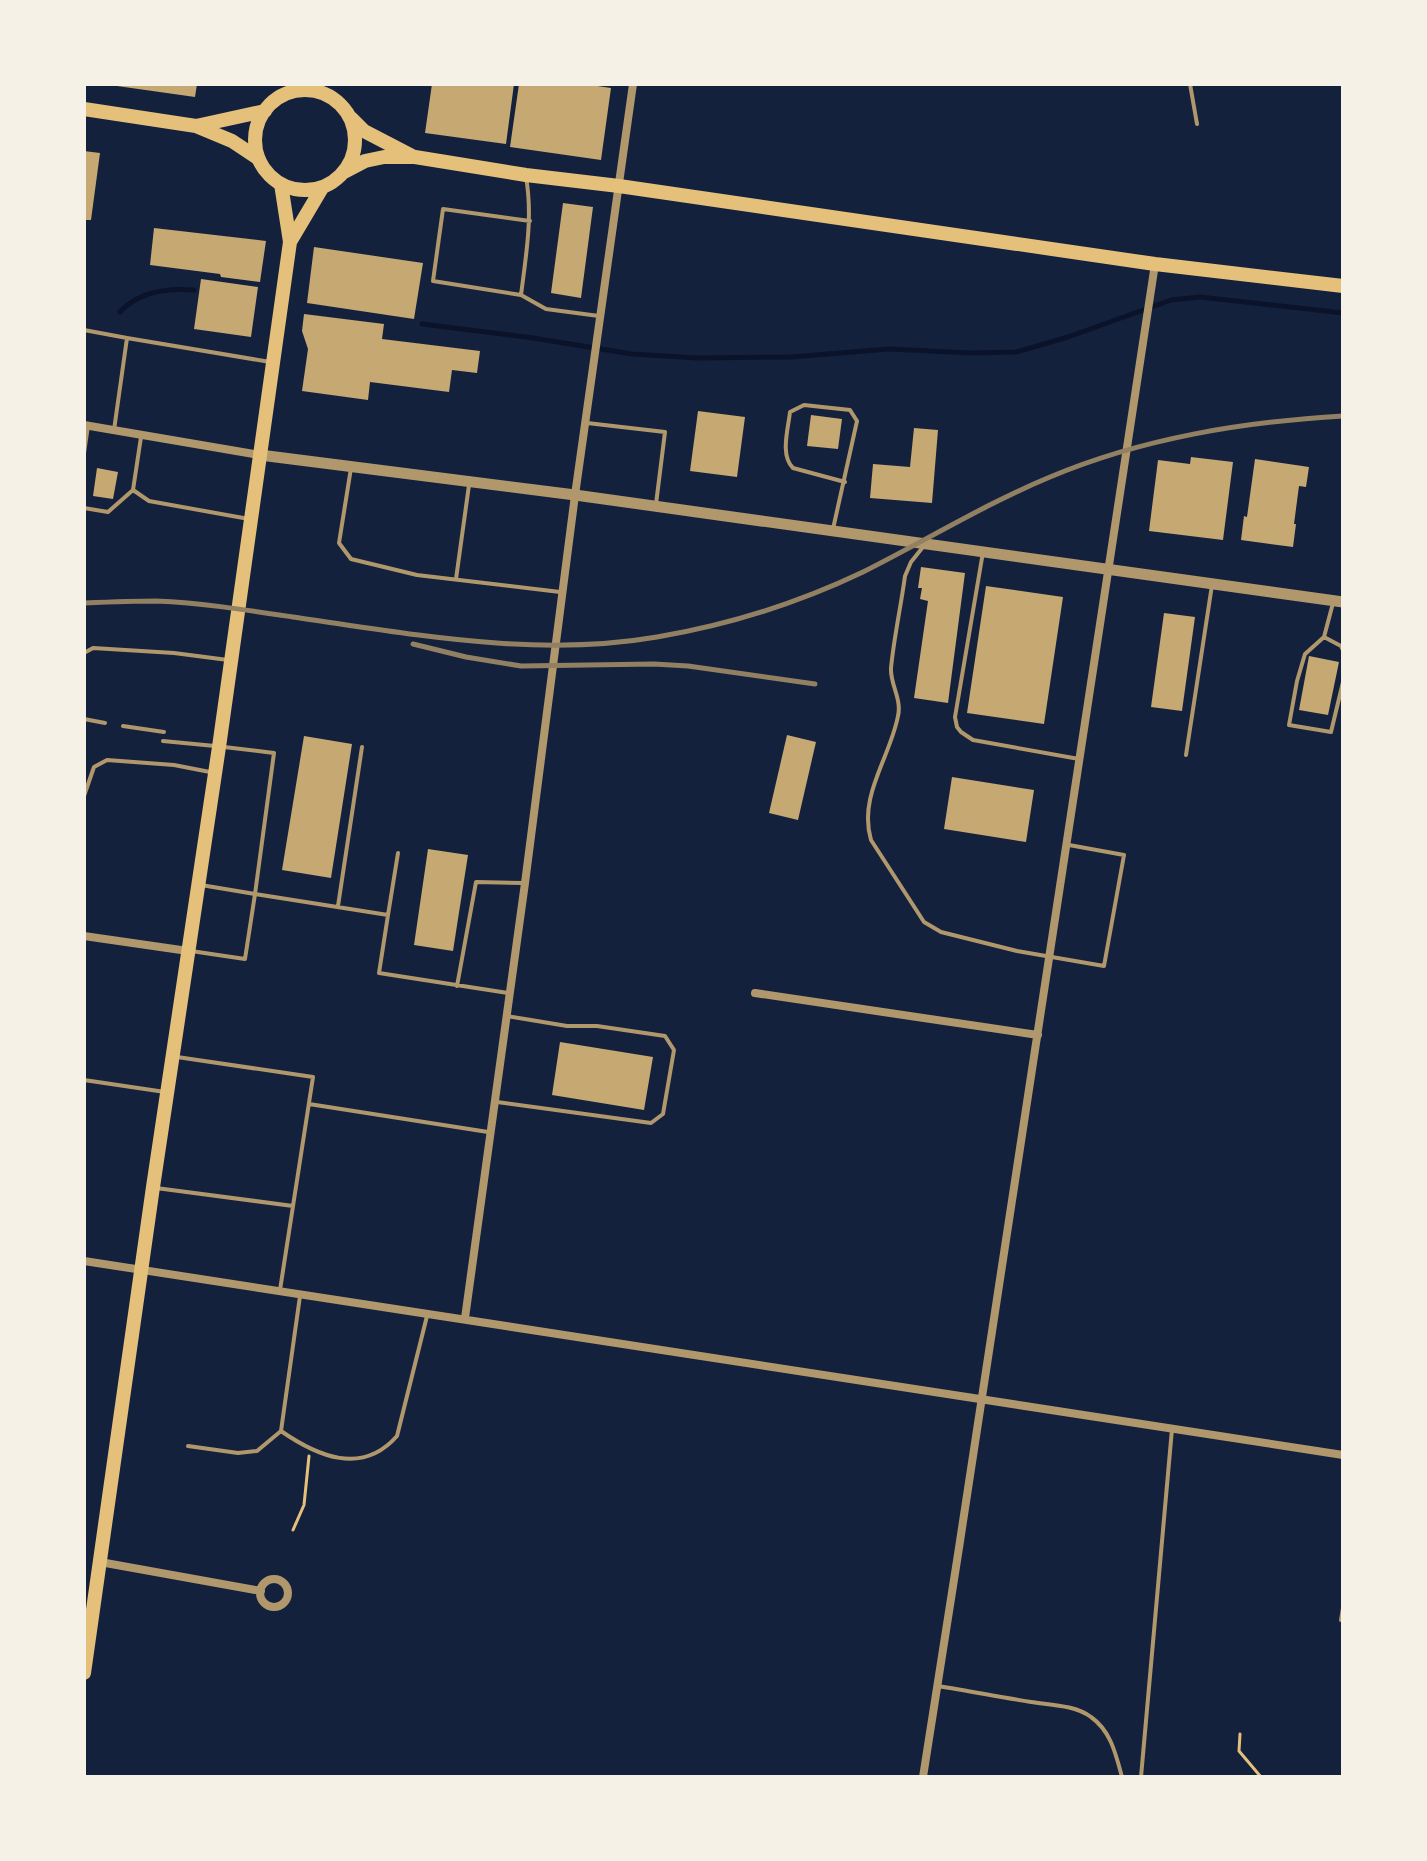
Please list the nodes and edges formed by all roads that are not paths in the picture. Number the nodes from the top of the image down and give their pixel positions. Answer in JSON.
{"nodes":[{"id":1,"x":294,"y":84,"type":"edge"},
{"id":2,"x":329,"y":84,"type":"edge"},
{"id":3,"x":633,"y":84,"type":"edge"},
{"id":4,"x":1190,"y":84,"type":"edge"},
{"id":5,"x":283,"y":96,"type":"junction"},
{"id":6,"x":334,"y":100,"type":"junction"},
{"id":7,"x":84,"y":109,"type":"edge"},
{"id":8,"x":265,"y":111,"type":"junction"},
{"id":9,"x":348,"y":115,"type":"junction"},
{"id":10,"x":1197,"y":124,"type":"dead end"},
{"id":11,"x":196,"y":126,"type":"junction"},
{"id":12,"x":415,"y":157,"type":"junction"},
{"id":13,"x":259,"y":159,"type":"junction"},
{"id":14,"x":344,"y":172,"type":"junction"},
{"id":15,"x":526,"y":175,"type":"junction"},
{"id":16,"x":281,"y":184,"type":"junction"},
{"id":17,"x":619,"y":186,"type":"junction"},
{"id":18,"x":322,"y":188,"type":"junction"},
{"id":19,"x":530,"y":221,"type":"junction"},
{"id":20,"x":290,"y":242,"type":"junction"},
{"id":21,"x":1155,"y":264,"type":"junction"},
{"id":22,"x":1343,"y":286,"type":"edge"},
{"id":23,"x":521,"y":295,"type":"junction"},
{"id":24,"x":601,"y":316,"type":"junction"},
{"id":25,"x":84,"y":330,"type":"edge"},
{"id":26,"x":127,"y":338,"type":"junction"},
{"id":27,"x":272,"y":362,"type":"junction"},
{"id":28,"x":586,"y":423,"type":"junction"},
{"id":29,"x":86,"y":426,"type":"edge"},
{"id":30,"x":114,"y":430,"type":"junction"},
{"id":31,"x":141,"y":434,"type":"junction"},
{"id":32,"x":84,"y":453,"type":"edge"},
{"id":33,"x":260,"y":455,"type":"junction"},
{"id":34,"x":351,"y":466,"type":"junction"},
{"id":35,"x":469,"y":482,"type":"junction"},
{"id":36,"x":845,"y":482,"type":"junction"},
{"id":37,"x":133,"y":490,"type":"junction"},
{"id":38,"x":575,"y":495,"type":"junction"},
{"id":39,"x":655,"y":507,"type":"junction"},
{"id":40,"x":84,"y":508,"type":"edge"},
{"id":41,"x":251,"y":519,"type":"junction"},
{"id":42,"x":833,"y":532,"type":"junction"},
{"id":43,"x":925,"y":544,"type":"junction"},
{"id":44,"x":983,"y":552,"type":"junction"},
{"id":45,"x":1108,"y":568,"type":"junction"},
{"id":46,"x":456,"y":580,"type":"junction"},
{"id":47,"x":1213,"y":583,"type":"junction"},
{"id":48,"x":563,"y":592,"type":"junction"},
{"id":49,"x":1338,"y":601,"type":"edge"},
{"id":50,"x":1324,"y":637,"type":"junction"},
{"id":51,"x":1343,"y":650,"type":"edge"},
{"id":52,"x":84,"y":653,"type":"edge"},
{"id":53,"x":231,"y":661,"type":"junction"},
{"id":54,"x":1343,"y":682,"type":"edge"},
{"id":55,"x":84,"y":719,"type":"edge"},
{"id":56,"x":105,"y":723,"type":"dead end"},
{"id":57,"x":123,"y":726,"type":"dead end"},
{"id":58,"x":164,"y":732,"type":"dead end"},
{"id":59,"x":163,"y":741,"type":"dead end"},
{"id":60,"x":219,"y":747,"type":"junction"},
{"id":61,"x":362,"y":747,"type":"dead end"},
{"id":62,"x":1186,"y":755,"type":"dead end"},
{"id":63,"x":1079,"y":759,"type":"junction"},
{"id":64,"x":215,"y":774,"type":"junction"},
{"id":65,"x":84,"y":796,"type":"edge"},
{"id":66,"x":1066,"y":845,"type":"junction"},
{"id":67,"x":398,"y":853,"type":"dead end"},
{"id":68,"x":525,"y":883,"type":"junction"},
{"id":69,"x":199,"y":885,"type":"junction"},
{"id":70,"x":255,"y":894,"type":"junction"},
{"id":71,"x":338,"y":906,"type":"junction"},
{"id":72,"x":388,"y":915,"type":"junction"},
{"id":73,"x":84,"y":936,"type":"edge"},
{"id":74,"x":188,"y":951,"type":"junction"},
{"id":75,"x":1050,"y":958,"type":"junction"},
{"id":76,"x":457,"y":986,"type":"junction"},
{"id":77,"x":510,"y":993,"type":"junction"},
{"id":78,"x":755,"y":993,"type":"dead end"},
{"id":79,"x":507,"y":1016,"type":"junction"},
{"id":80,"x":1038,"y":1035,"type":"junction"},
{"id":81,"x":172,"y":1057,"type":"junction"},
{"id":82,"x":84,"y":1080,"type":"edge"},
{"id":83,"x":167,"y":1093,"type":"junction"},
{"id":84,"x":495,"y":1102,"type":"junction"},
{"id":85,"x":309,"y":1104,"type":"junction"},
{"id":86,"x":490,"y":1132,"type":"junction"},
{"id":87,"x":153,"y":1187,"type":"junction"},
{"id":88,"x":293,"y":1206,"type":"junction"},
{"id":89,"x":84,"y":1261,"type":"edge"},
{"id":90,"x":142,"y":1270,"type":"junction"},
{"id":91,"x":280,"y":1290,"type":"junction"},
{"id":92,"x":300,"y":1294,"type":"junction"},
{"id":93,"x":428,"y":1313,"type":"junction"},
{"id":94,"x":465,"y":1318,"type":"junction"},
{"id":95,"x":981,"y":1399,"type":"junction"},
{"id":96,"x":1172,"y":1429,"type":"junction"},
{"id":97,"x":281,"y":1431,"type":"junction"},
{"id":98,"x":188,"y":1446,"type":"dead end"},
{"id":99,"x":1343,"y":1455,"type":"edge"},
{"id":100,"x":100,"y":1562,"type":"junction"},
{"id":101,"x":261,"y":1591,"type":"dead end"},
{"id":102,"x":1343,"y":1608,"type":"edge"},
{"id":103,"x":1341,"y":1620,"type":"dead end"},
{"id":104,"x":85,"y":1657,"type":"edge"},
{"id":105,"x":84,"y":1673,"type":"edge"},
{"id":106,"x":938,"y":1686,"type":"junction"},
{"id":107,"x":923,"y":1777,"type":"edge"},
{"id":108,"x":1122,"y":1777,"type":"edge"},
{"id":109,"x":1141,"y":1777,"type":"edge"}],
"edges":[{"from":1,"to":5,"type":"main road"},
{"from":2,"to":6,"type":"main road"},
{"from":3,"to":17,"type":"street"},
{"from":4,"to":10,"type":"lane"},
{"from":5,"to":6,"type":"main road"},
{"from":5,"to":8,"type":"main road"},
{"from":6,"to":9,"type":"main road"},
{"from":7,"to":11,"type":"main road"},
{"from":8,"to":11,"type":"main road"},
{"from":8,"to":13,"type":"main road"},
{"from":9,"to":12,"type":"main road"},
{"from":9,"to":14,"type":"main road"},
{"from":11,"to":13,"type":"main road"},
{"from":12,"to":14,"type":"main road"},
{"from":12,"to":15,"type":"main road"},
{"from":13,"to":16,"type":"main road"},
{"from":14,"to":18,"type":"main road"},
{"from":15,"to":17,"type":"main road"},
{"from":15,"to":19,"type":"lane"},
{"from":16,"to":18,"type":"main road"},
{"from":16,"to":20,"type":"main road"},
{"from":17,"to":21,"type":"main road"},
{"from":17,"to":24,"type":"street"},
{"from":18,"to":20,"type":"main road"},
{"from":19,"to":23,"type":"lane"},
{"from":19,"to":23,"type":"lane"},
{"from":20,"to":27,"type":"main road"},
{"from":21,"to":22,"type":"main road"},
{"from":21,"to":45,"type":"street"},
{"from":23,"to":24,"type":"lane"},
{"from":24,"to":28,"type":"street"},
{"from":25,"to":26,"type":"lane"},
{"from":26,"to":27,"type":"lane"},
{"from":26,"to":30,"type":"lane"},
{"from":27,"to":33,"type":"main road"},
{"from":28,"to":38,"type":"street"},
{"from":28,"to":39,"type":"lane"},
{"from":29,"to":30,"type":"street"},
{"from":29,"to":32,"type":"lane"},
{"from":30,"to":31,"type":"street"},
{"from":31,"to":33,"type":"street"},
{"from":31,"to":37,"type":"lane"},
{"from":33,"to":34,"type":"street"},
{"from":33,"to":41,"type":"main road"},
{"from":34,"to":35,"type":"street"},
{"from":34,"to":46,"type":"lane"},
{"from":35,"to":38,"type":"street"},
{"from":35,"to":46,"type":"lane"},
{"from":36,"to":36,"type":"lane"},
{"from":36,"to":42,"type":"lane"},
{"from":37,"to":40,"type":"lane"},
{"from":37,"to":41,"type":"lane"},
{"from":38,"to":39,"type":"street"},
{"from":38,"to":48,"type":"street"},
{"from":39,"to":42,"type":"street"},
{"from":41,"to":53,"type":"main road"},
{"from":42,"to":43,"type":"street"},
{"from":43,"to":44,"type":"street"},
{"from":43,"to":75,"type":"lane"},
{"from":44,"to":45,"type":"street"},
{"from":44,"to":63,"type":"lane"},
{"from":45,"to":47,"type":"street"},
{"from":45,"to":63,"type":"street"},
{"from":46,"to":48,"type":"lane"},
{"from":47,"to":49,"type":"street"},
{"from":47,"to":62,"type":"lane"},
{"from":48,"to":68,"type":"street"},
{"from":49,"to":50,"type":"lane"},
{"from":50,"to":51,"type":"lane"},
{"from":50,"to":54,"type":"lane"},
{"from":52,"to":53,"type":"lane"},
{"from":53,"to":60,"type":"main road"},
{"from":55,"to":56,"type":"lane"},
{"from":57,"to":58,"type":"lane"},
{"from":59,"to":60,"type":"lane"},
{"from":60,"to":64,"type":"main road"},
{"from":60,"to":70,"type":"lane"},
{"from":61,"to":71,"type":"lane"},
{"from":63,"to":66,"type":"street"},
{"from":64,"to":65,"type":"lane"},
{"from":64,"to":69,"type":"main road"},
{"from":66,"to":75,"type":"street"},
{"from":66,"to":75,"type":"lane"},
{"from":67,"to":72,"type":"lane"},
{"from":68,"to":76,"type":"lane"},
{"from":68,"to":77,"type":"street"},
{"from":69,"to":70,"type":"lane"},
{"from":69,"to":74,"type":"main road"},
{"from":70,"to":71,"type":"lane"},
{"from":70,"to":74,"type":"lane"},
{"from":71,"to":72,"type":"lane"},
{"from":72,"to":76,"type":"lane"},
{"from":73,"to":74,"type":"street"},
{"from":74,"to":81,"type":"main road"},
{"from":75,"to":80,"type":"street"},
{"from":76,"to":77,"type":"lane"},
{"from":77,"to":79,"type":"street"},
{"from":78,"to":80,"type":"street"},
{"from":79,"to":84,"type":"street"},
{"from":79,"to":84,"type":"lane"},
{"from":80,"to":95,"type":"street"},
{"from":81,"to":83,"type":"main road"},
{"from":81,"to":85,"type":"lane"},
{"from":82,"to":83,"type":"lane"},
{"from":83,"to":87,"type":"main road"},
{"from":84,"to":86,"type":"street"},
{"from":85,"to":86,"type":"lane"},
{"from":85,"to":88,"type":"lane"},
{"from":86,"to":94,"type":"street"},
{"from":87,"to":88,"type":"lane"},
{"from":87,"to":90,"type":"main road"},
{"from":88,"to":91,"type":"lane"},
{"from":89,"to":90,"type":"street"},
{"from":90,"to":91,"type":"street"},
{"from":90,"to":100,"type":"main road"},
{"from":91,"to":92,"type":"street"},
{"from":92,"to":93,"type":"street"},
{"from":92,"to":97,"type":"lane"},
{"from":93,"to":94,"type":"street"},
{"from":93,"to":97,"type":"lane"},
{"from":94,"to":95,"type":"street"},
{"from":95,"to":96,"type":"street"},
{"from":95,"to":106,"type":"street"},
{"from":96,"to":99,"type":"street"},
{"from":96,"to":109,"type":"lane"},
{"from":97,"to":98,"type":"lane"},
{"from":100,"to":101,"type":"street"},
{"from":100,"to":104,"type":"main road"},
{"from":102,"to":103,"type":"lane"},
{"from":104,"to":105,"type":"main road"},
{"from":106,"to":107,"type":"street"},
{"from":106,"to":108,"type":"lane"}]}
